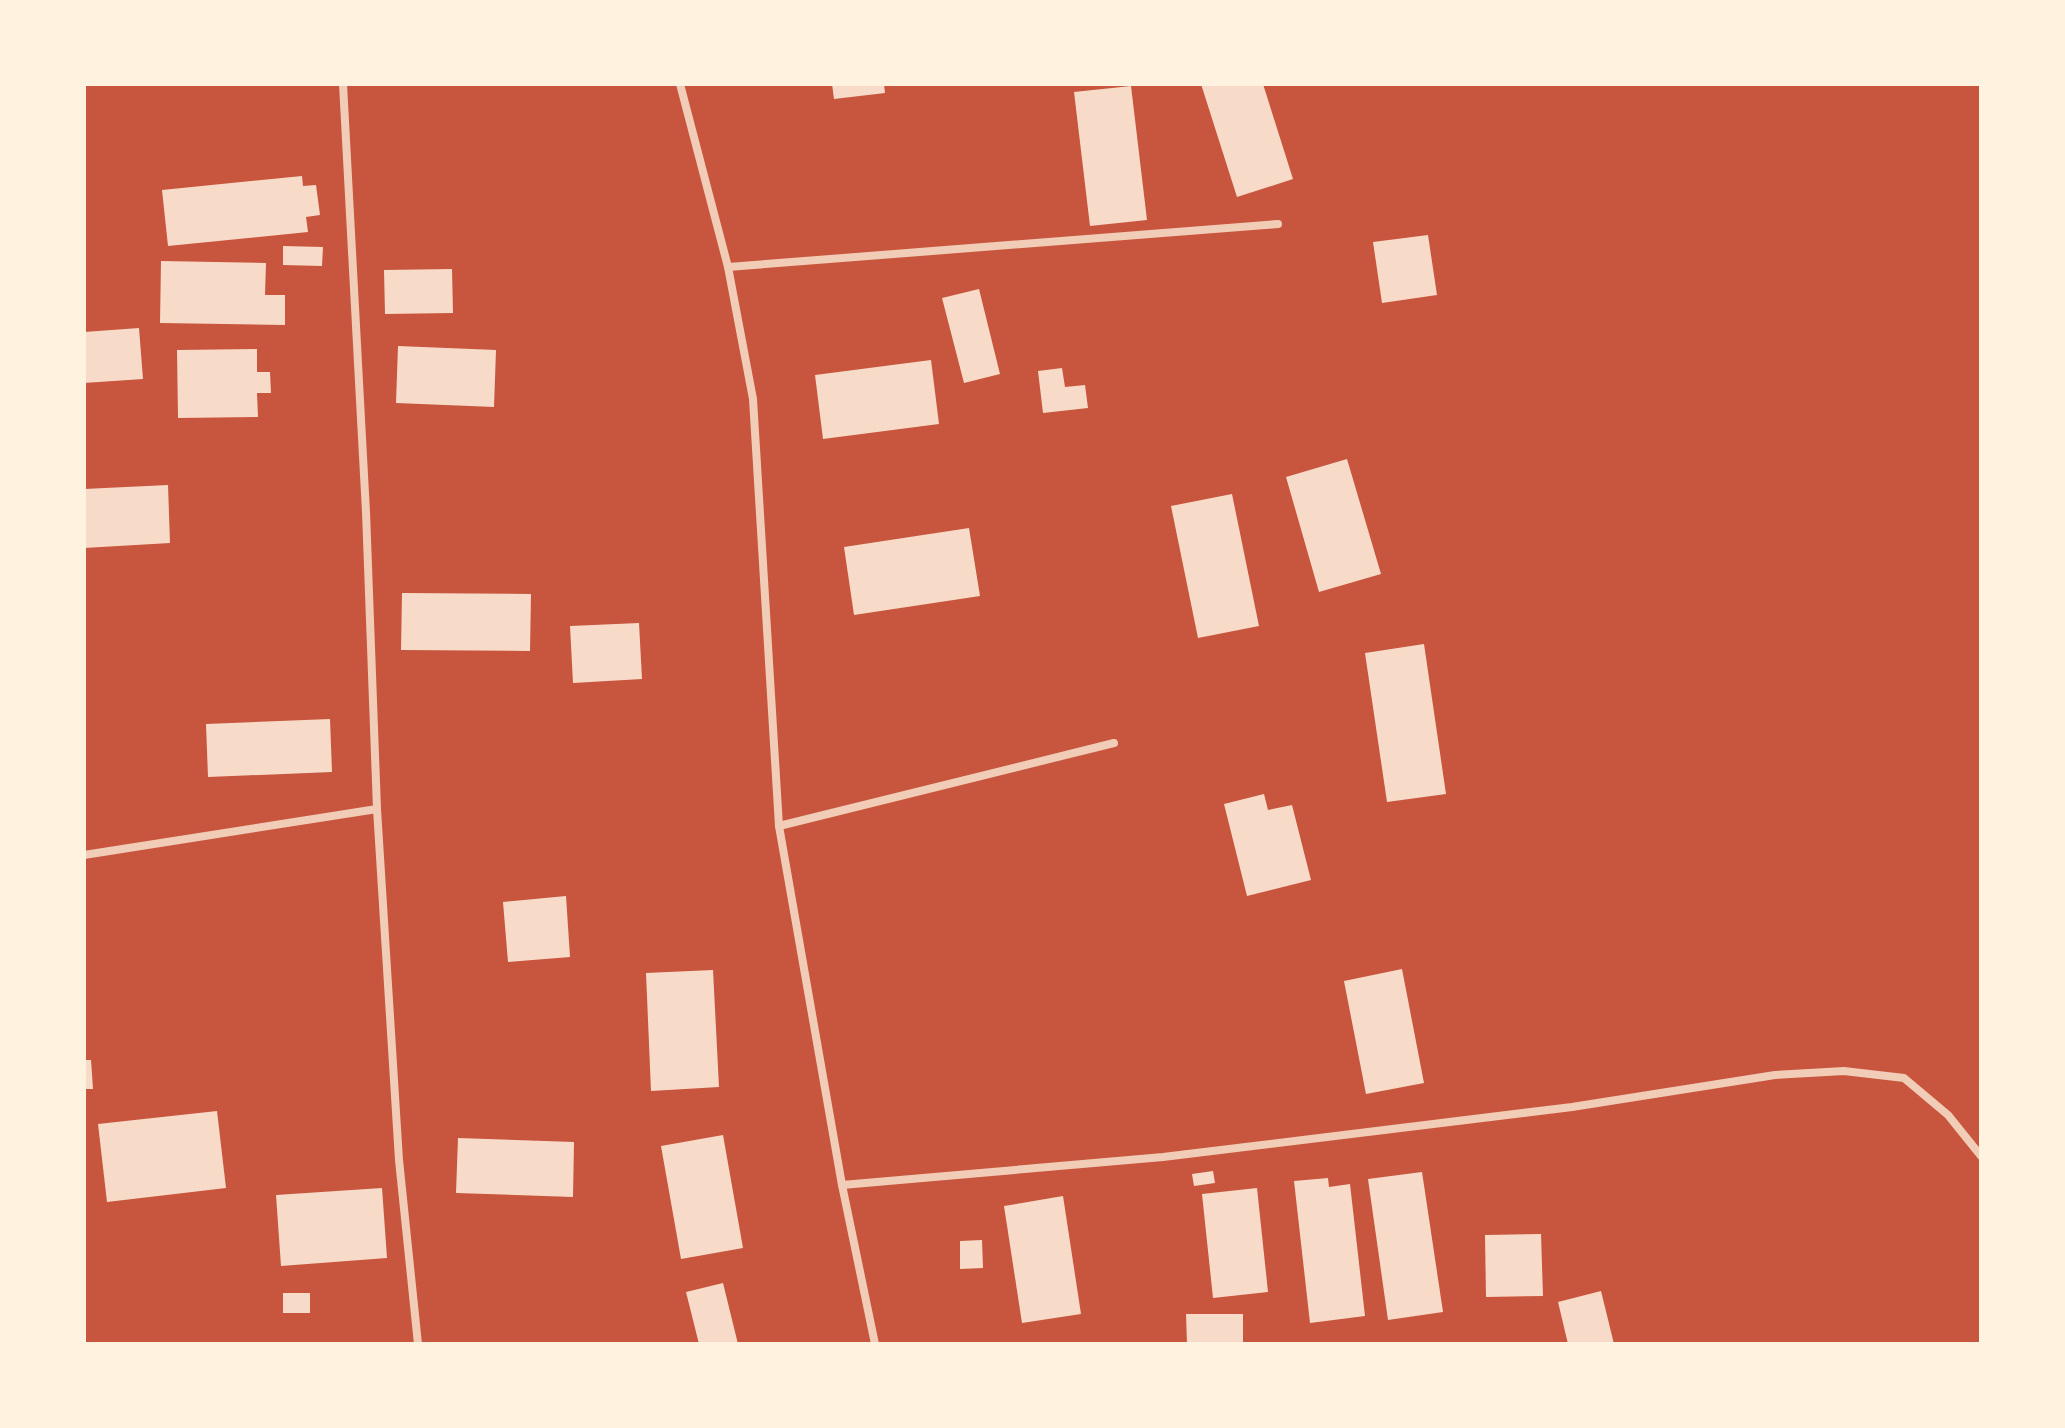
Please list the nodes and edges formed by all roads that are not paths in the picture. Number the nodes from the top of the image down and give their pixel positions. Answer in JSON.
{"nodes":[{"id":1,"x":343,"y":84,"type":"edge"},
{"id":2,"x":680,"y":84,"type":"edge"},
{"id":3,"x":1278,"y":224,"type":"dead end"},
{"id":4,"x":728,"y":267,"type":"junction"},
{"id":5,"x":1114,"y":743,"type":"dead end"},
{"id":6,"x":377,"y":809,"type":"junction"},
{"id":7,"x":779,"y":826,"type":"junction"},
{"id":8,"x":84,"y":855,"type":"edge"},
{"id":9,"x":1981,"y":1156,"type":"edge"},
{"id":10,"x":842,"y":1185,"type":"junction"},
{"id":11,"x":418,"y":1344,"type":"edge"},
{"id":12,"x":875,"y":1344,"type":"edge"}],
"edges":[{"from":1,"to":6,"type":"street"},
{"from":2,"to":4,"type":"street"},
{"from":3,"to":4,"type":"street"},
{"from":4,"to":7,"type":"street"},
{"from":5,"to":7,"type":"street"},
{"from":6,"to":8,"type":"street"},
{"from":6,"to":11,"type":"street"},
{"from":7,"to":10,"type":"street"},
{"from":9,"to":10,"type":"street"},
{"from":10,"to":12,"type":"street"}]}
